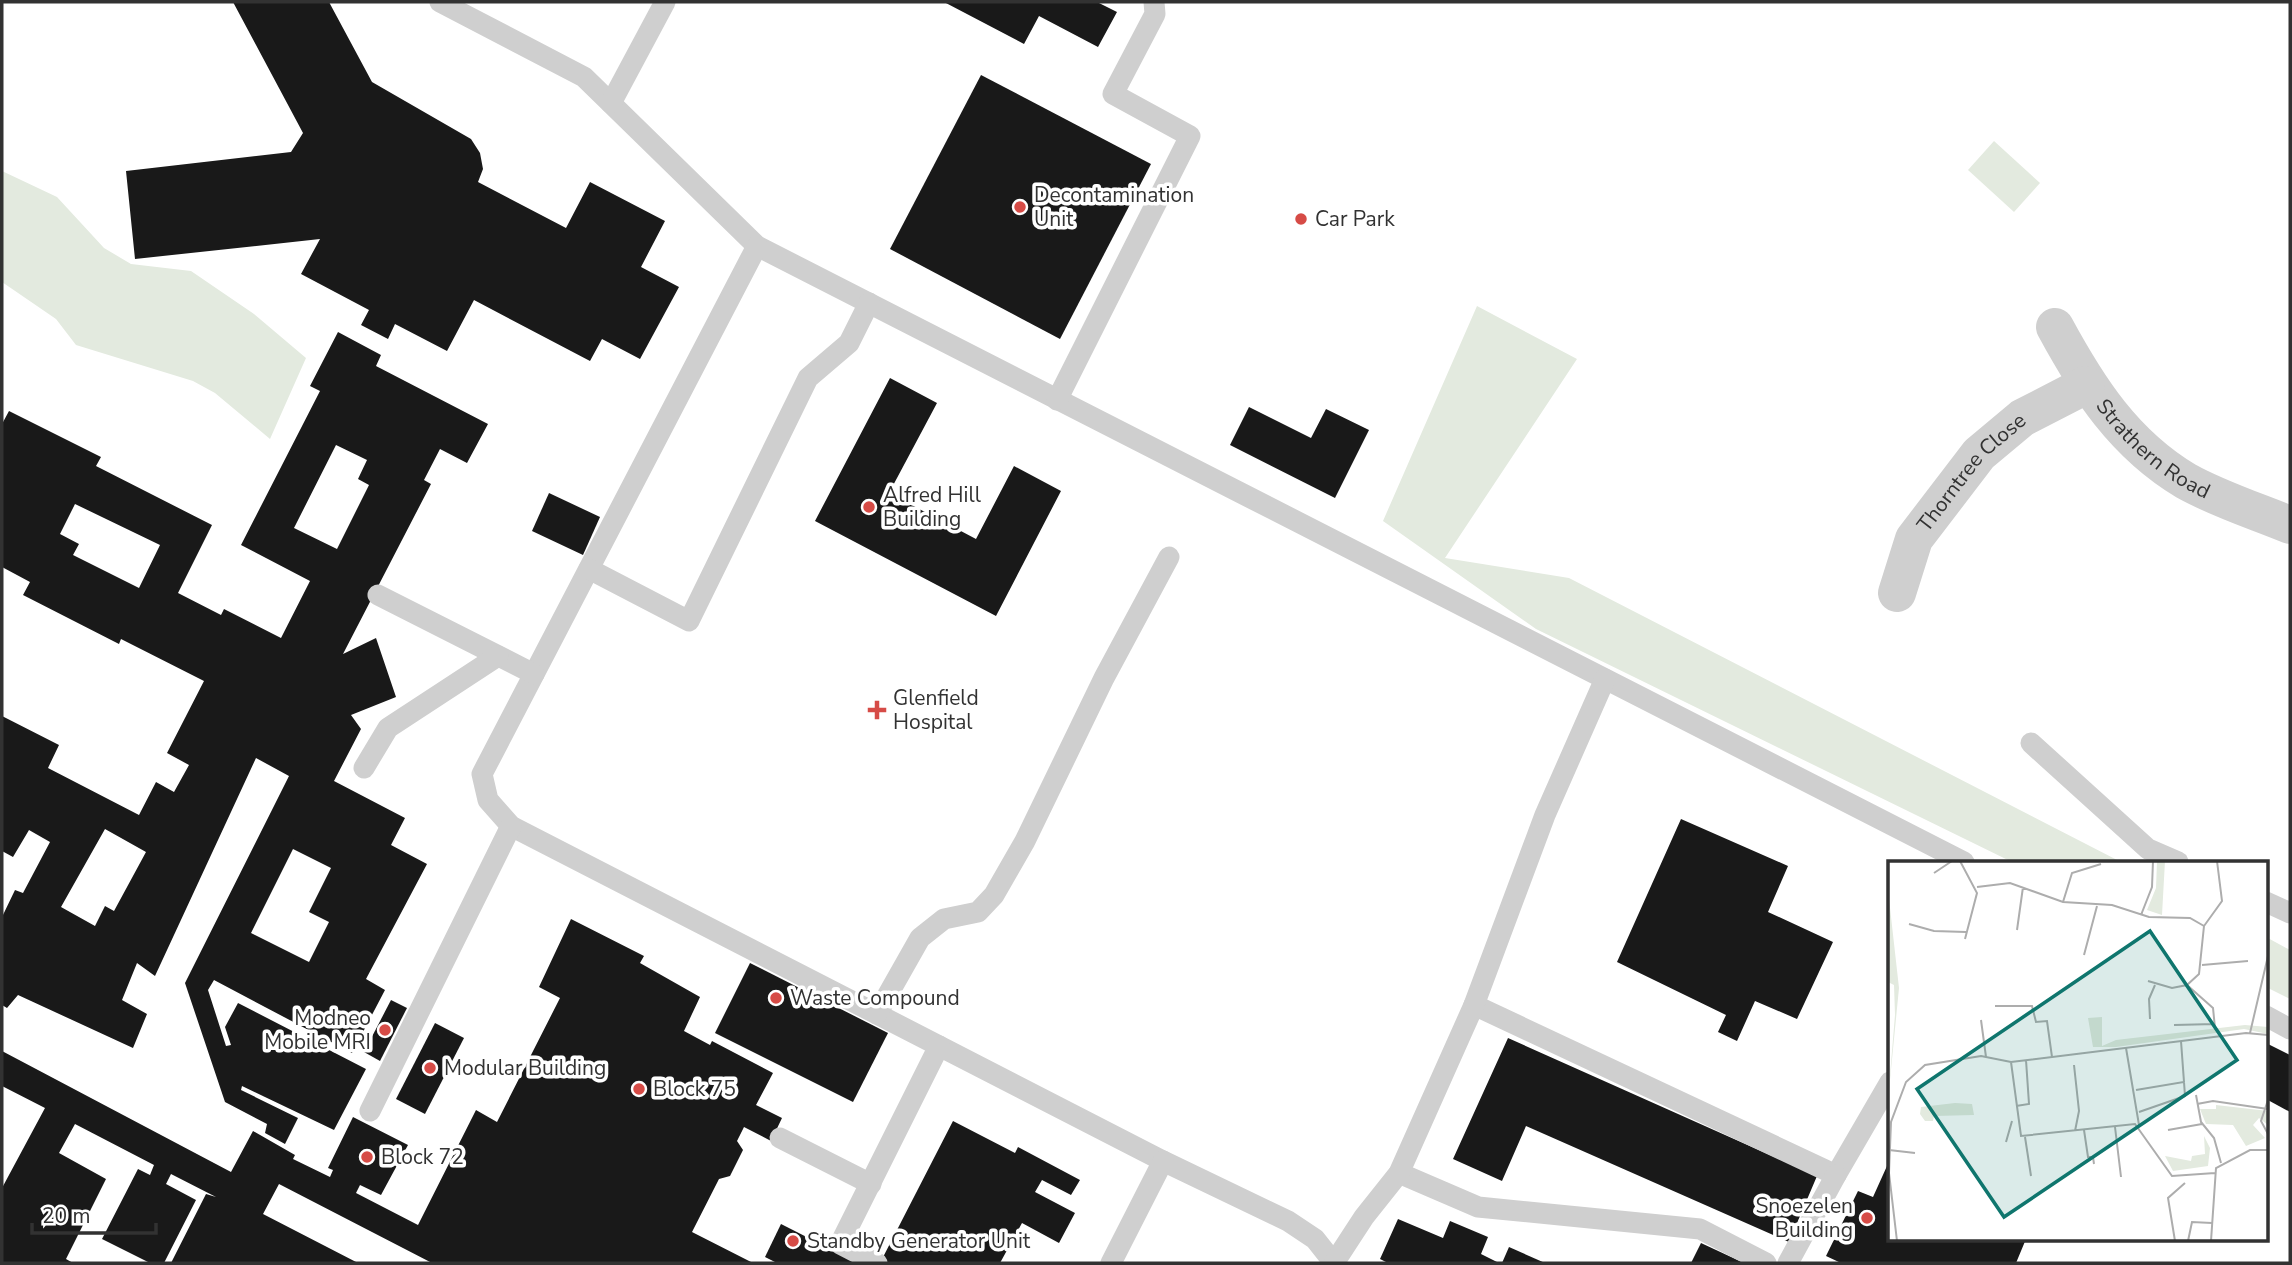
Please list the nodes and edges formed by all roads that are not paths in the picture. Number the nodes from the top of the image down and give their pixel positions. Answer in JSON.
{"nodes":[{"id":1,"x":440,"y":2,"type":"edge"},
{"id":2,"x":665,"y":2,"type":"edge"},
{"id":3,"x":1154,"y":2,"type":"edge"},
{"id":4,"x":611,"y":103,"type":"junction"},
{"id":5,"x":757,"y":246,"type":"junction"},
{"id":6,"x":869,"y":303,"type":"junction"},
{"id":7,"x":2055,"y":327,"type":"dead end"},
{"id":8,"x":2086,"y":385,"type":"junction"},
{"id":9,"x":1057,"y":400,"type":"junction"},
{"id":10,"x":2290,"y":525,"type":"edge"},
{"id":11,"x":1169,"y":557,"type":"dead end"},
{"id":12,"x":589,"y":569,"type":"junction"},
{"id":13,"x":1897,"y":593,"type":"dead end"},
{"id":14,"x":378,"y":595,"type":"dead end"},
{"id":15,"x":498,"y":656,"type":"junction"},
{"id":16,"x":534,"y":674,"type":"junction"},
{"id":17,"x":1605,"y":679,"type":"junction"},
{"id":18,"x":2031,"y":743,"type":"dead end"},
{"id":19,"x":364,"y":768,"type":"dead end"},
{"id":20,"x":511,"y":826,"type":"junction"},
{"id":21,"x":1960,"y":861,"type":"edge"},
{"id":22,"x":2174,"y":861,"type":"edge"},
{"id":23,"x":2268,"y":903,"type":"edge"},
{"id":24,"x":2290,"y":913,"type":"edge"},
{"id":25,"x":1474,"y":1005,"type":"junction"},
{"id":26,"x":877,"y":1014,"type":"junction"},
{"id":27,"x":2268,"y":1017,"type":"edge"},
{"id":28,"x":2290,"y":1029,"type":"edge"},
{"id":29,"x":939,"y":1046,"type":"junction"},
{"id":30,"x":1888,"y":1084,"type":"edge"},
{"id":31,"x":370,"y":1111,"type":"dead end"},
{"id":32,"x":780,"y":1138,"type":"dead end"},
{"id":33,"x":1163,"y":1161,"type":"junction"},
{"id":34,"x":1399,"y":1173,"type":"junction"},
{"id":35,"x":1836,"y":1175,"type":"junction"},
{"id":36,"x":871,"y":1184,"type":"junction"},
{"id":37,"x":877,"y":1263,"type":"edge"},
{"id":38,"x":1111,"y":1263,"type":"edge"},
{"id":39,"x":1334,"y":1263,"type":"edge"},
{"id":40,"x":1766,"y":1263,"type":"edge"},
{"id":41,"x":1788,"y":1263,"type":"edge"}],
"edges":[{"from":1,"to":4,"type":"lane"},
{"from":2,"to":4,"type":"lane"},
{"from":3,"to":9,"type":"lane"},
{"from":4,"to":5,"type":"lane"},
{"from":5,"to":6,"type":"lane"},
{"from":5,"to":12,"type":"lane"},
{"from":6,"to":9,"type":"lane"},
{"from":6,"to":12,"type":"lane"},
{"from":7,"to":8,"type":"street","name":"Strathern Road"},
{"from":8,"to":10,"type":"street","name":"Strathern Road"},
{"from":8,"to":13,"type":"street","name":"Thorntree Close"},
{"from":9,"to":17,"type":"lane"},
{"from":11,"to":26,"type":"lane"},
{"from":12,"to":16,"type":"lane"},
{"from":14,"to":15,"type":"lane"},
{"from":15,"to":16,"type":"lane"},
{"from":15,"to":19,"type":"lane"},
{"from":16,"to":20,"type":"lane"},
{"from":17,"to":21,"type":"lane"},
{"from":17,"to":25,"type":"lane"},
{"from":18,"to":22,"type":"lane"},
{"from":20,"to":26,"type":"lane"},
{"from":20,"to":31,"type":"lane"},
{"from":23,"to":24,"type":"lane"},
{"from":25,"to":34,"type":"lane"},
{"from":25,"to":35,"type":"lane"},
{"from":26,"to":29,"type":"lane"},
{"from":27,"to":28,"type":"lane"},
{"from":29,"to":33,"type":"lane"},
{"from":29,"to":36,"type":"lane"},
{"from":30,"to":35,"type":"lane"},
{"from":32,"to":36,"type":"lane"},
{"from":33,"to":38,"type":"lane"},
{"from":33,"to":39,"type":"lane"},
{"from":34,"to":39,"type":"lane"},
{"from":34,"to":40,"type":"lane"},
{"from":35,"to":41,"type":"lane"},
{"from":36,"to":37,"type":"lane"}]}
